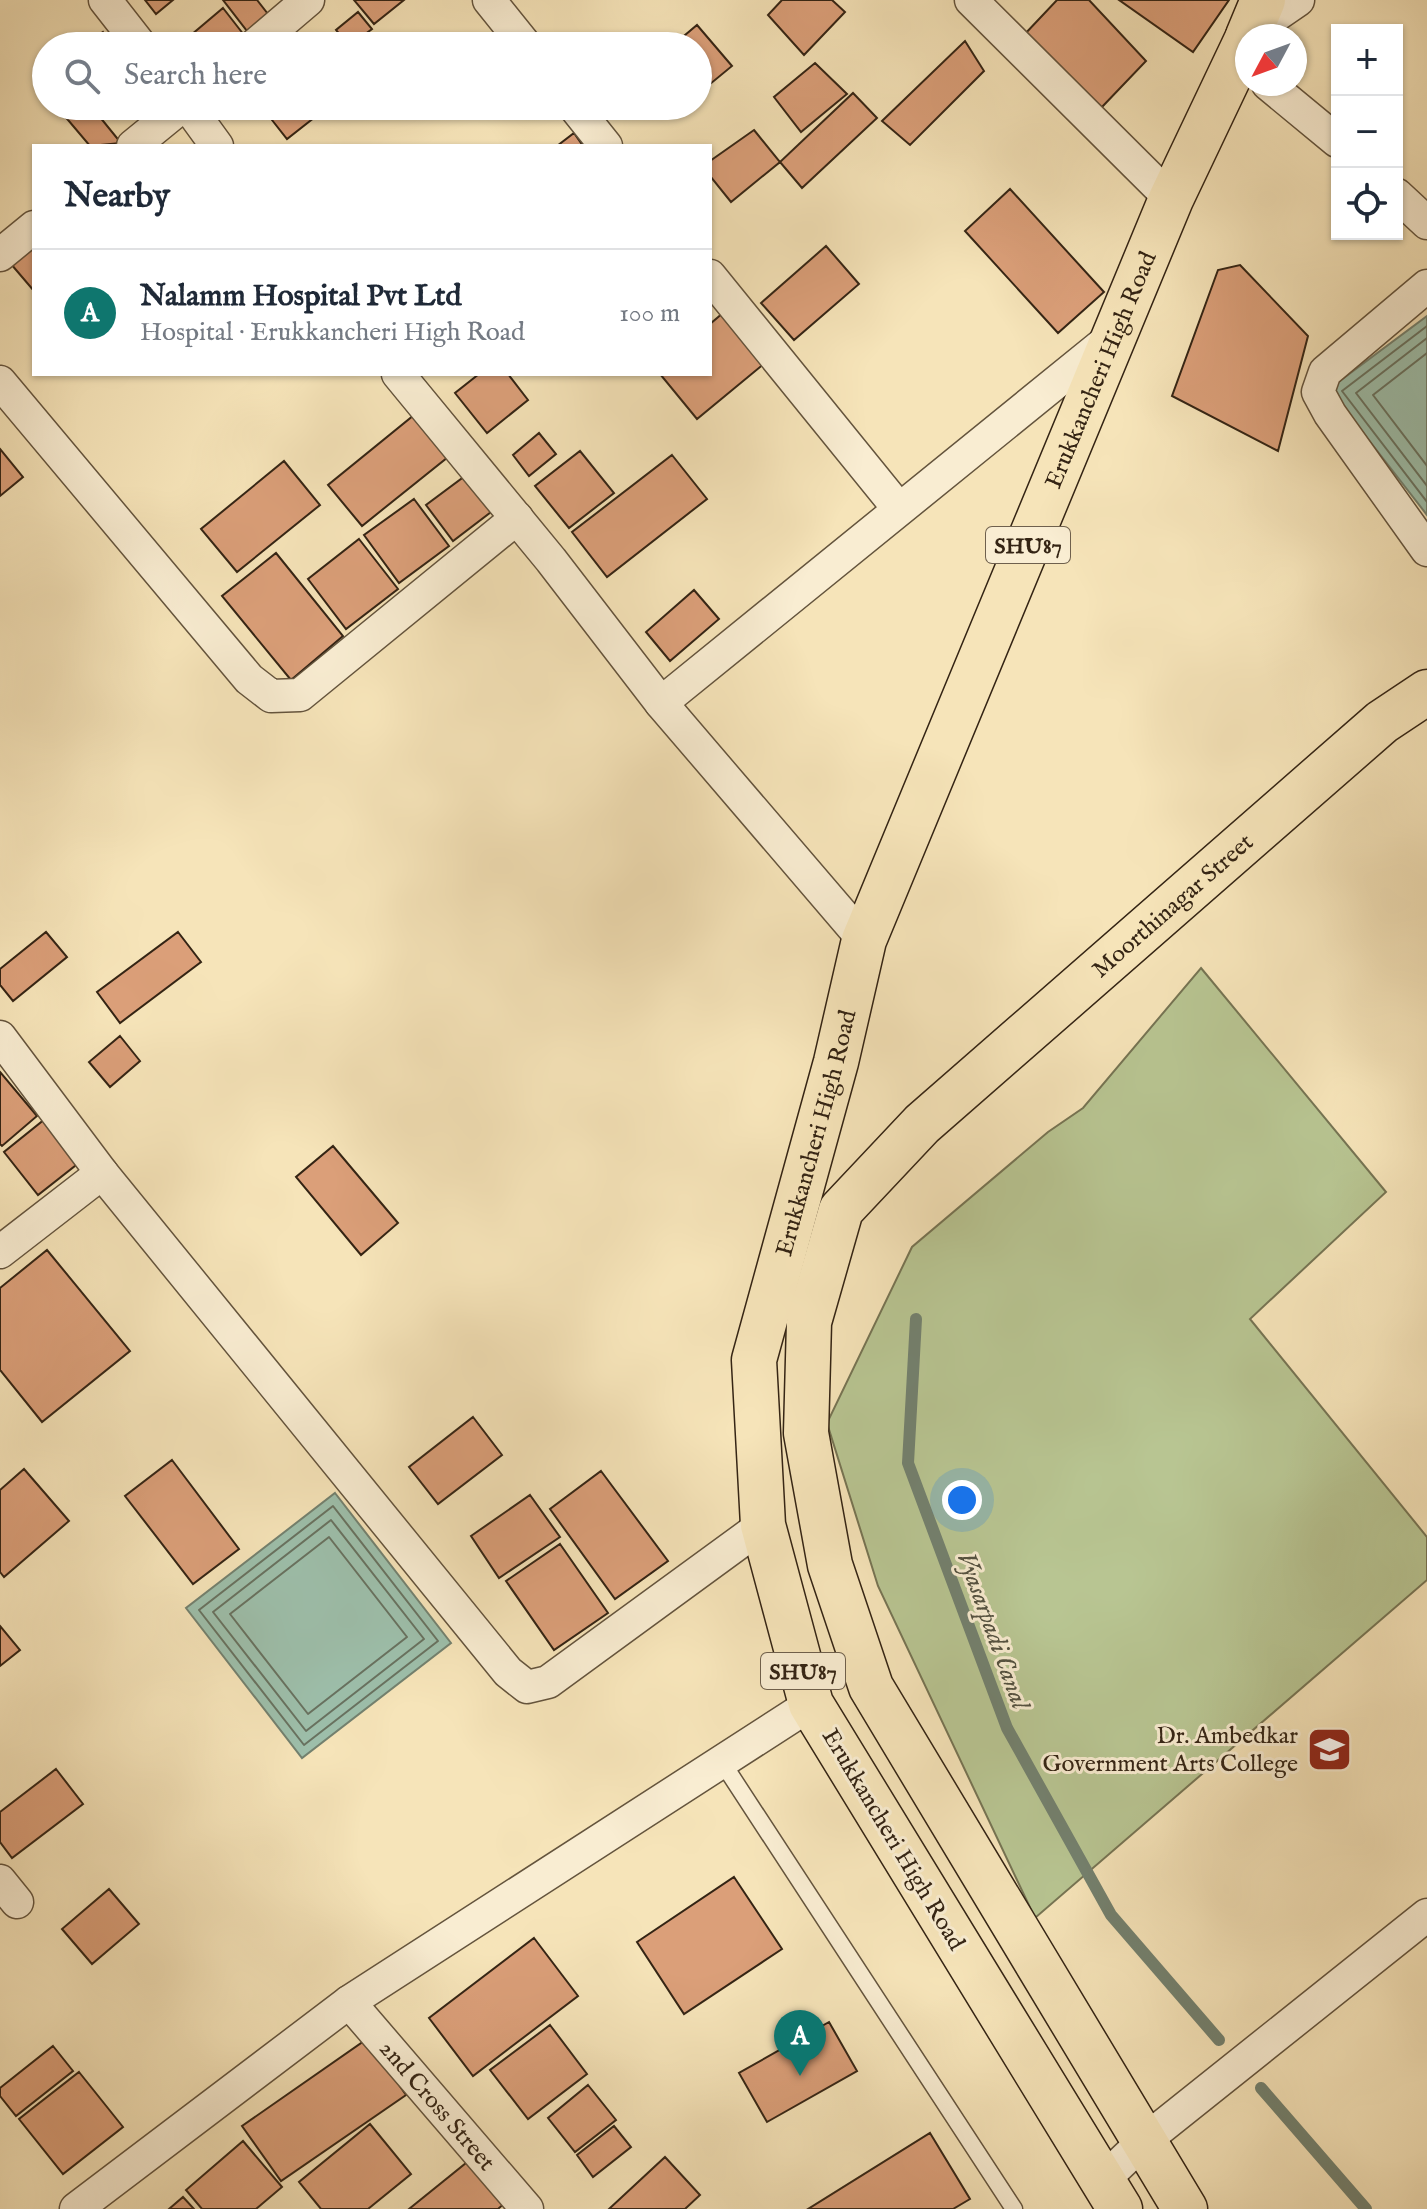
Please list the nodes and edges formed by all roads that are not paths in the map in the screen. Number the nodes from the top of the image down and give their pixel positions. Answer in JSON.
{"nodes":[{"id":1,"x":105,"y":0,"type":"edge"},
{"id":2,"x":308,"y":0,"type":"edge"},
{"id":3,"x":489,"y":0,"type":"edge"},
{"id":4,"x":971,"y":0,"type":"edge"},
{"id":5,"x":1298,"y":0,"type":"edge"},
{"id":6,"x":1273,"y":24,"type":"edge"},
{"id":7,"x":130,"y":32,"type":"edge"},
{"id":8,"x":270,"y":32,"type":"edge"},
{"id":9,"x":515,"y":32,"type":"edge"},
{"id":10,"x":1235,"y":77,"type":"edge"},
{"id":11,"x":1296,"y":96,"type":"edge"},
{"id":12,"x":167,"y":120,"type":"edge"},
{"id":13,"x":196,"y":120,"type":"edge"},
{"id":14,"x":585,"y":120,"type":"edge"},
{"id":15,"x":1331,"y":134,"type":"edge"},
{"id":16,"x":136,"y":144,"type":"edge"},
{"id":17,"x":215,"y":144,"type":"edge"},
{"id":18,"x":604,"y":144,"type":"edge"},
{"id":19,"x":1171,"y":199,"type":"junction"},
{"id":20,"x":1403,"y":201,"type":"edge"},
{"id":21,"x":1427,"y":223,"type":"edge"},
{"id":22,"x":32,"y":229,"type":"edge"},
{"id":23,"x":0,"y":255,"type":"edge"},
{"id":24,"x":712,"y":278,"type":"edge"},
{"id":25,"x":1427,"y":286,"type":"edge"},
{"id":26,"x":1114,"y":336,"type":"junction"},
{"id":27,"x":400,"y":376,"type":"edge"},
{"id":28,"x":0,"y":382,"type":"edge"},
{"id":29,"x":899,"y":509,"type":"junction"},
{"id":30,"x":517,"y":518,"type":"junction"},
{"id":31,"x":1427,"y":550,"type":"edge"},
{"id":32,"x":1427,"y":692,"type":"edge"},
{"id":33,"x":661,"y":703,"type":"junction"},
{"id":34,"x":864,"y":940,"type":"junction"},
{"id":35,"x":0,"y":1037,"type":"edge"},
{"id":36,"x":102,"y":1173,"type":"junction"},
{"id":37,"x":0,"y":1252,"type":"edge"},
{"id":38,"x":763,"y":1525,"type":"junction"},
{"id":39,"x":811,"y":1704,"type":"junction"},
{"id":40,"x":722,"y":1762,"type":"junction"},
{"id":41,"x":1427,"y":1915,"type":"edge"},
{"id":42,"x":349,"y":2002,"type":"junction"},
{"id":43,"x":1144,"y":2141,"type":"junction"},
{"id":44,"x":1112,"y":2195,"type":"edge"},
{"id":45,"x":76,"y":2209,"type":"edge"},
{"id":46,"x":527,"y":2209,"type":"edge"},
{"id":47,"x":1014,"y":2209,"type":"edge"},
{"id":48,"x":1185,"y":2209,"type":"edge"}],
"edges":[{"from":1,"to":7,"type":"street"},
{"from":2,"to":8,"type":"street"},
{"from":3,"to":9,"type":"street"},
{"from":4,"to":19,"type":"street"},
{"from":5,"to":6,"type":"street"},
{"from":10,"to":19,"type":"main road","name":"Erukkancheri High Road","number":"SHU87"},
{"from":11,"to":15,"type":"street"},
{"from":12,"to":16,"type":"street"},
{"from":13,"to":17,"type":"street"},
{"from":14,"to":18,"type":"street"},
{"from":19,"to":26,"type":"main road","name":"Erukkancheri High Road","number":"SHU87"},
{"from":20,"to":21,"type":"street"},
{"from":22,"to":23,"type":"street"},
{"from":24,"to":29,"type":"street"},
{"from":25,"to":31,"type":"street"},
{"from":26,"to":29,"type":"street"},
{"from":26,"to":34,"type":"main road","name":"Erukkancheri High Road","number":"SHU87"},
{"from":27,"to":30,"type":"street"},
{"from":28,"to":30,"type":"street"},
{"from":29,"to":33,"type":"street"},
{"from":30,"to":33,"type":"street"},
{"from":32,"to":43,"type":"main road","name":"Moorthinagar Street","number":"SHU87"},
{"from":33,"to":34,"type":"street"},
{"from":34,"to":38,"type":"main road","name":"Erukkancheri High Road","number":"SHU87"},
{"from":35,"to":36,"type":"street"},
{"from":36,"to":37,"type":"street"},
{"from":36,"to":38,"type":"street"},
{"from":38,"to":39,"type":"main road","name":"Erukkancheri High Road","number":"SHU87"},
{"from":39,"to":40,"type":"street"},
{"from":39,"to":44,"type":"main road","name":"Erukkancheri High Road","number":"SHU87"},
{"from":40,"to":42,"type":"street"},
{"from":40,"to":47,"type":"lane"},
{"from":41,"to":43,"type":"street"},
{"from":42,"to":45,"type":"street"},
{"from":42,"to":46,"type":"street","name":"2nd Cross Street"},
{"from":43,"to":44,"type":"street"},
{"from":43,"to":48,"type":"main road","number":"SHU87"}]}
